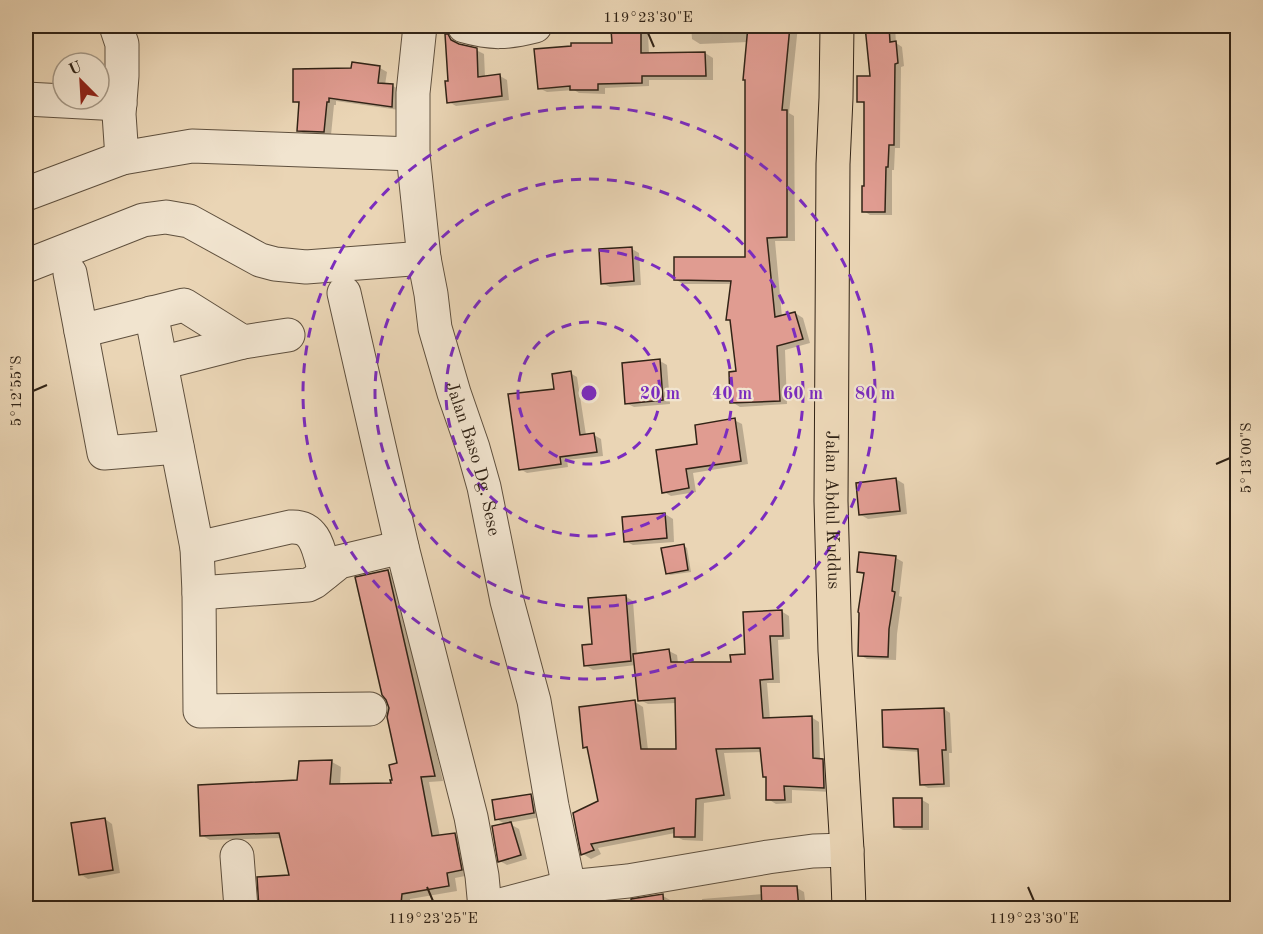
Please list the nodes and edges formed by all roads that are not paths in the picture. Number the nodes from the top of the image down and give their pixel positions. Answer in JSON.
{"nodes":[{"id":1,"x":116,"y":26,"type":"edge"},
{"id":2,"x":420,"y":26,"type":"edge"},
{"id":3,"x":464,"y":26,"type":"edge"},
{"id":4,"x":535,"y":26,"type":"edge"},
{"id":5,"x":837,"y":26,"type":"edge"},
{"id":6,"x":26,"y":99,"type":"edge"},
{"id":7,"x":120,"y":104,"type":"junction"},
{"id":8,"x":413,"y":154,"type":"junction"},
{"id":9,"x":122,"y":158,"type":"junction"},
{"id":10,"x":26,"y":194,"type":"edge"},
{"id":11,"x":424,"y":258,"type":"junction"},
{"id":12,"x":26,"y":266,"type":"edge"},
{"id":13,"x":70,"y":273,"type":"dead end"},
{"id":14,"x":344,"y":293,"type":"dead end"},
{"id":15,"x":151,"y":313,"type":"junction"},
{"id":16,"x":81,"y":331,"type":"junction"},
{"id":17,"x":288,"y":334,"type":"dead end"},
{"id":18,"x":243,"y":342,"type":"junction"},
{"id":19,"x":161,"y":363,"type":"junction"},
{"id":20,"x":177,"y":447,"type":"junction"},
{"id":21,"x":402,"y":547,"type":"junction"},
{"id":22,"x":197,"y":548,"type":"junction"},
{"id":23,"x":325,"y":573,"type":"junction"},
{"id":24,"x":199,"y":593,"type":"junction"},
{"id":25,"x":370,"y":709,"type":"dead end"},
{"id":26,"x":847,"y":850,"type":"junction"},
{"id":27,"x":237,"y":856,"type":"dead end"},
{"id":28,"x":569,"y":887,"type":"junction"},
{"id":29,"x":241,"y":909,"type":"edge"},
{"id":30,"x":487,"y":909,"type":"edge"},
{"id":31,"x":849,"y":909,"type":"edge"}],
"edges":[{"from":1,"to":7,"type":"street"},
{"from":2,"to":8,"type":"street","name":"Jalan Baso Dg. Sese"},
{"from":3,"to":4,"type":"street"},
{"from":5,"to":26,"type":"main road","name":"Jalan Abdul Kuddus"},
{"from":6,"to":7,"type":"street"},
{"from":7,"to":9,"type":"street"},
{"from":8,"to":9,"type":"street"},
{"from":8,"to":11,"type":"street","name":"Jalan Baso Dg. Sese"},
{"from":9,"to":10,"type":"street"},
{"from":11,"to":12,"type":"street"},
{"from":11,"to":28,"type":"street","name":"Jalan Baso Dg. Sese"},
{"from":13,"to":16,"type":"street"},
{"from":14,"to":21,"type":"street"},
{"from":15,"to":16,"type":"street"},
{"from":15,"to":18,"type":"street"},
{"from":15,"to":19,"type":"street"},
{"from":16,"to":20,"type":"street"},
{"from":17,"to":18,"type":"street"},
{"from":18,"to":19,"type":"street"},
{"from":19,"to":20,"type":"street"},
{"from":20,"to":22,"type":"street"},
{"from":21,"to":23,"type":"street"},
{"from":21,"to":30,"type":"street"},
{"from":22,"to":23,"type":"street"},
{"from":22,"to":24,"type":"street"},
{"from":23,"to":24,"type":"street"},
{"from":24,"to":25,"type":"street"},
{"from":26,"to":28,"type":"street"},
{"from":26,"to":31,"type":"main road","name":"Jalan Abdul Kuddus"},
{"from":27,"to":29,"type":"street"},
{"from":28,"to":30,"type":"street"}]}
